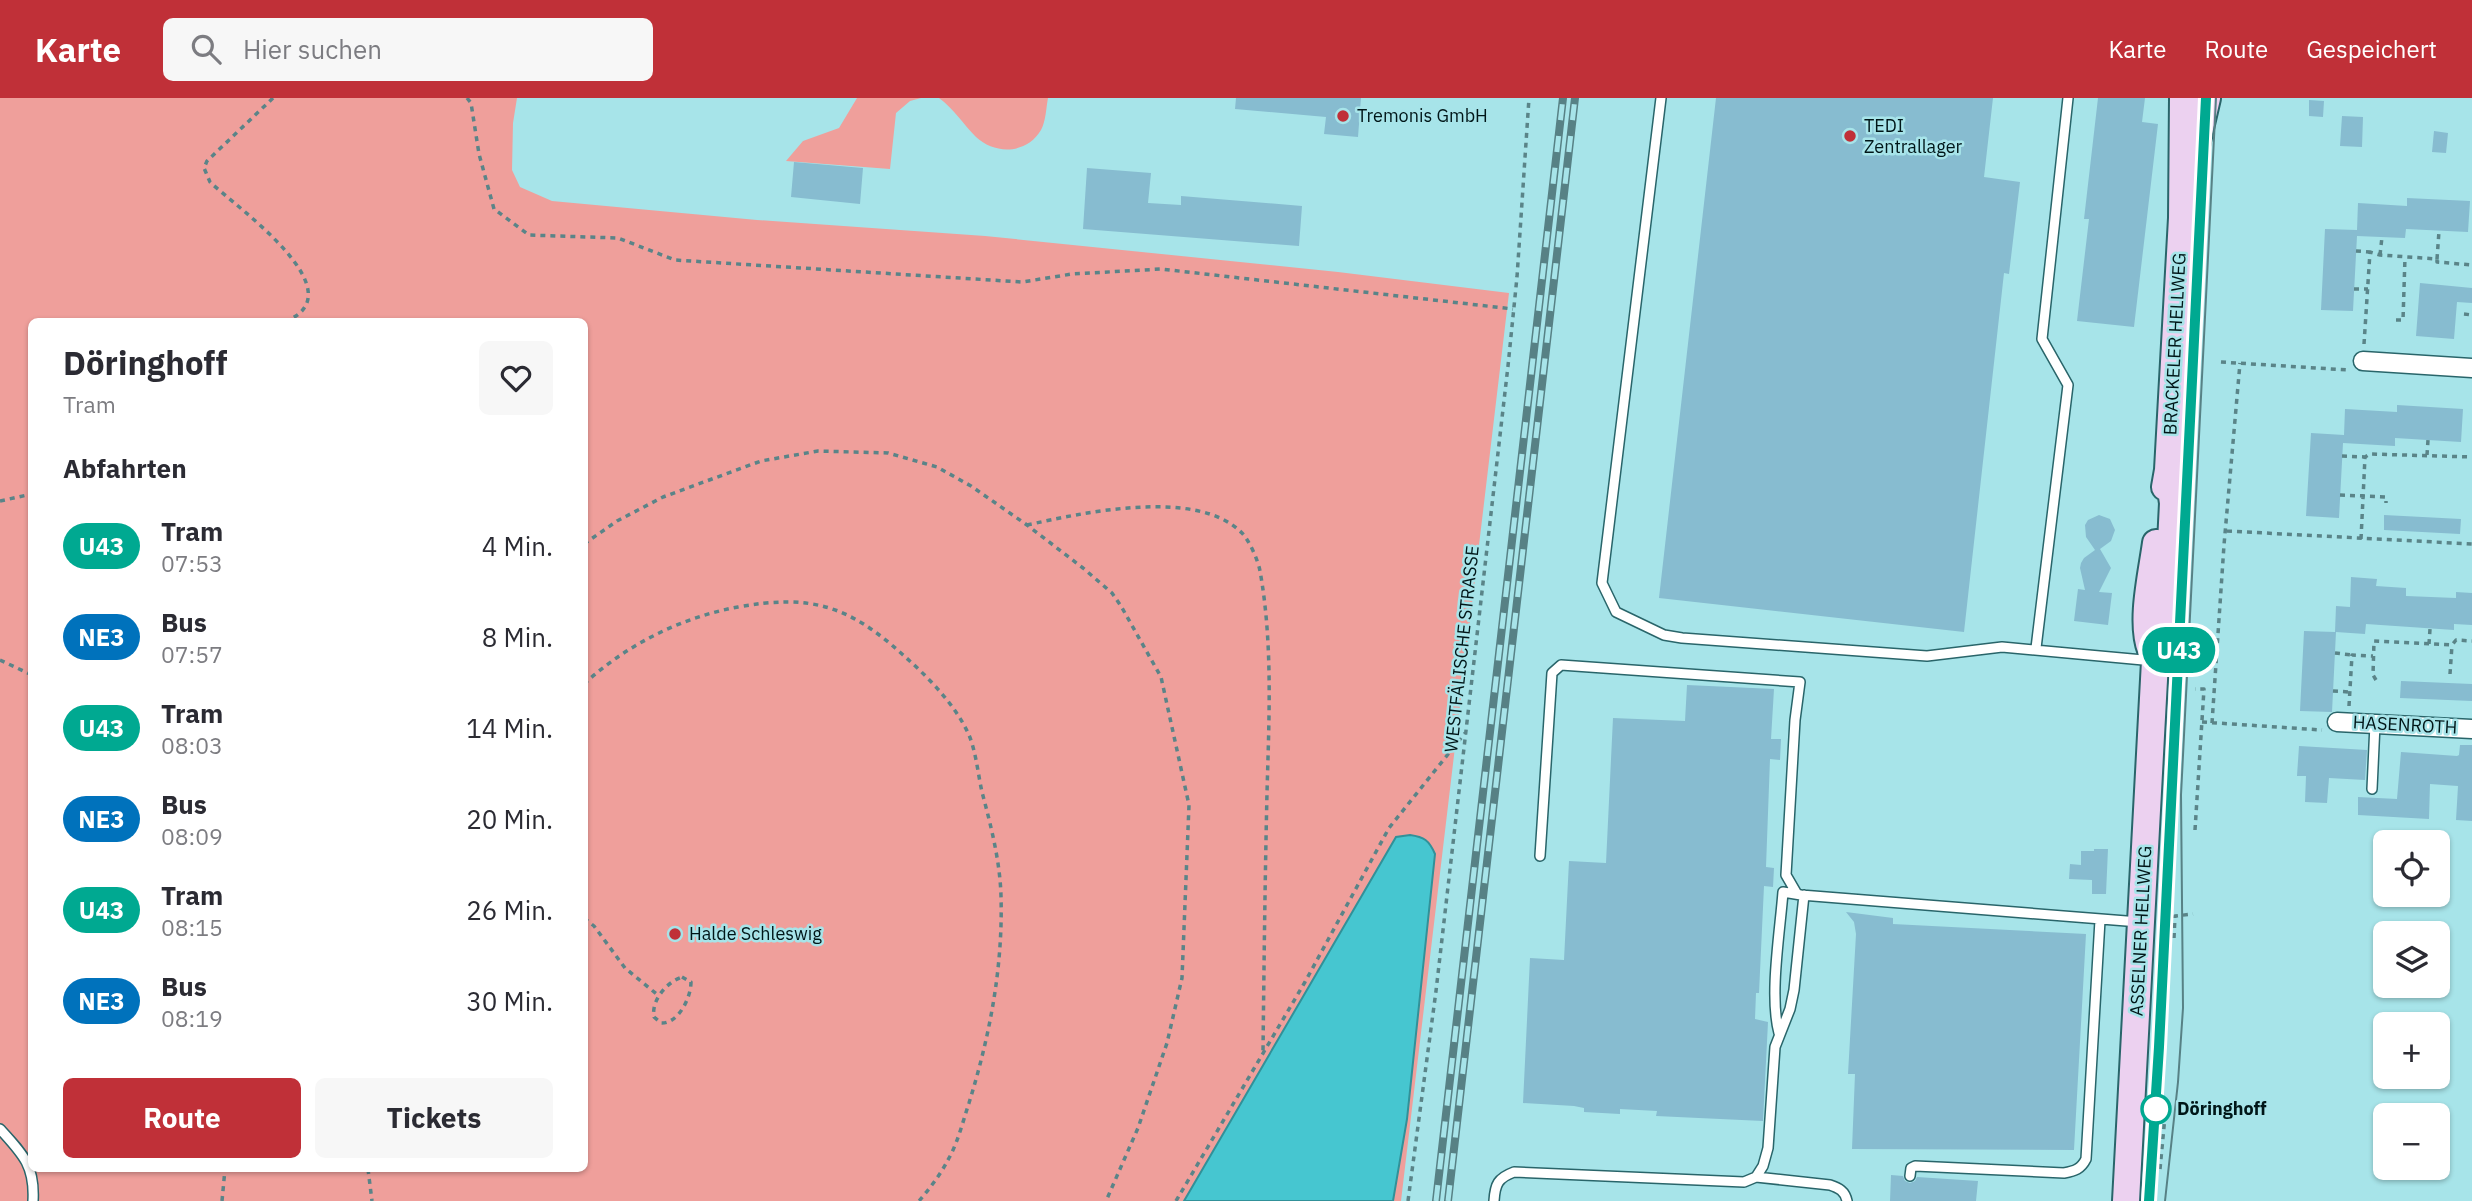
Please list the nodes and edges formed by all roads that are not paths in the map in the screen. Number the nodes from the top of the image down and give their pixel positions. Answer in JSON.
{"nodes":[{"id":1,"x":1661,"y":98,"type":"edge"},
{"id":2,"x":2068,"y":98,"type":"edge"},
{"id":3,"x":2183,"y":98,"type":"edge"},
{"id":4,"x":2194,"y":98,"type":"edge"},
{"id":5,"x":2207,"y":98,"type":"edge"},
{"id":6,"x":2199,"y":133,"type":"junction"},
{"id":7,"x":2182,"y":218,"type":"junction"},
{"id":8,"x":2363,"y":361,"type":"road end"},
{"id":9,"x":2472,"y":368,"type":"edge"},
{"id":10,"x":2036,"y":648,"type":"junction"},
{"id":11,"x":2155,"y":661,"type":"junction"},
{"id":12,"x":2339,"y":722,"type":"road end"},
{"id":13,"x":2375,"y":724,"type":"junction"},
{"id":14,"x":2472,"y":729,"type":"edge"},
{"id":15,"x":2372,"y":789,"type":"dead end"},
{"id":16,"x":1540,"y":856,"type":"dead end"},
{"id":17,"x":1800,"y":895,"type":"junction"},
{"id":18,"x":2099,"y":920,"type":"junction"},
{"id":19,"x":2141,"y":922,"type":"junction"},
{"id":20,"x":1779,"y":1033,"type":"junction"},
{"id":21,"x":0,"y":1129,"type":"edge"},
{"id":22,"x":28,"y":1162,"type":"edge"},
{"id":23,"x":1962,"y":1170,"type":"junction"},
{"id":24,"x":31,"y":1172,"type":"edge"},
{"id":25,"x":1910,"y":1176,"type":"dead end"},
{"id":26,"x":1756,"y":1177,"type":"junction"},
{"id":27,"x":1954,"y":1179,"type":"dead end"},
{"id":28,"x":33,"y":1201,"type":"edge"},
{"id":29,"x":1494,"y":1201,"type":"edge"},
{"id":30,"x":1847,"y":1201,"type":"edge"},
{"id":31,"x":2126,"y":1201,"type":"edge"}],
"edges":[{"from":1,"to":10,"type":"lane"},
{"from":2,"to":10,"type":"lane"},
{"from":3,"to":7,"type":"main road","name":"BRACKELER HELLWEG"},
{"from":4,"to":6,"type":"main road","name":"BRACKELER HELLWEG"},
{"from":5,"to":6,"type":"main road","name":"BRACKELER HELLWEG"},
{"from":6,"to":7,"type":"main road","name":"BRACKELER HELLWEG"},
{"from":7,"to":11,"type":"main road","name":"BRACKELER HELLWEG"},
{"from":8,"to":9,"type":"street"},
{"from":10,"to":11,"type":"lane"},
{"from":11,"to":19,"type":"main road","name":"ASSELNER HELLWEG"},
{"from":12,"to":13,"type":"street","name":"HASENROTH"},
{"from":13,"to":14,"type":"street","name":"HASENROTH"},
{"from":13,"to":15,"type":"lane"},
{"from":16,"to":17,"type":"lane"},
{"from":17,"to":18,"type":"lane"},
{"from":17,"to":20,"type":"lane"},
{"from":17,"to":20,"type":"lane"},
{"from":18,"to":19,"type":"lane"},
{"from":18,"to":23,"type":"lane"},
{"from":19,"to":31,"type":"main road","name":"ASSELNER HELLWEG"},
{"from":20,"to":26,"type":"lane"},
{"from":21,"to":22,"type":"lane"},
{"from":23,"to":25,"type":"lane"},
{"from":23,"to":27,"type":"lane"},
{"from":24,"to":28,"type":"lane"},
{"from":26,"to":29,"type":"lane"},
{"from":26,"to":30,"type":"lane"}]}
